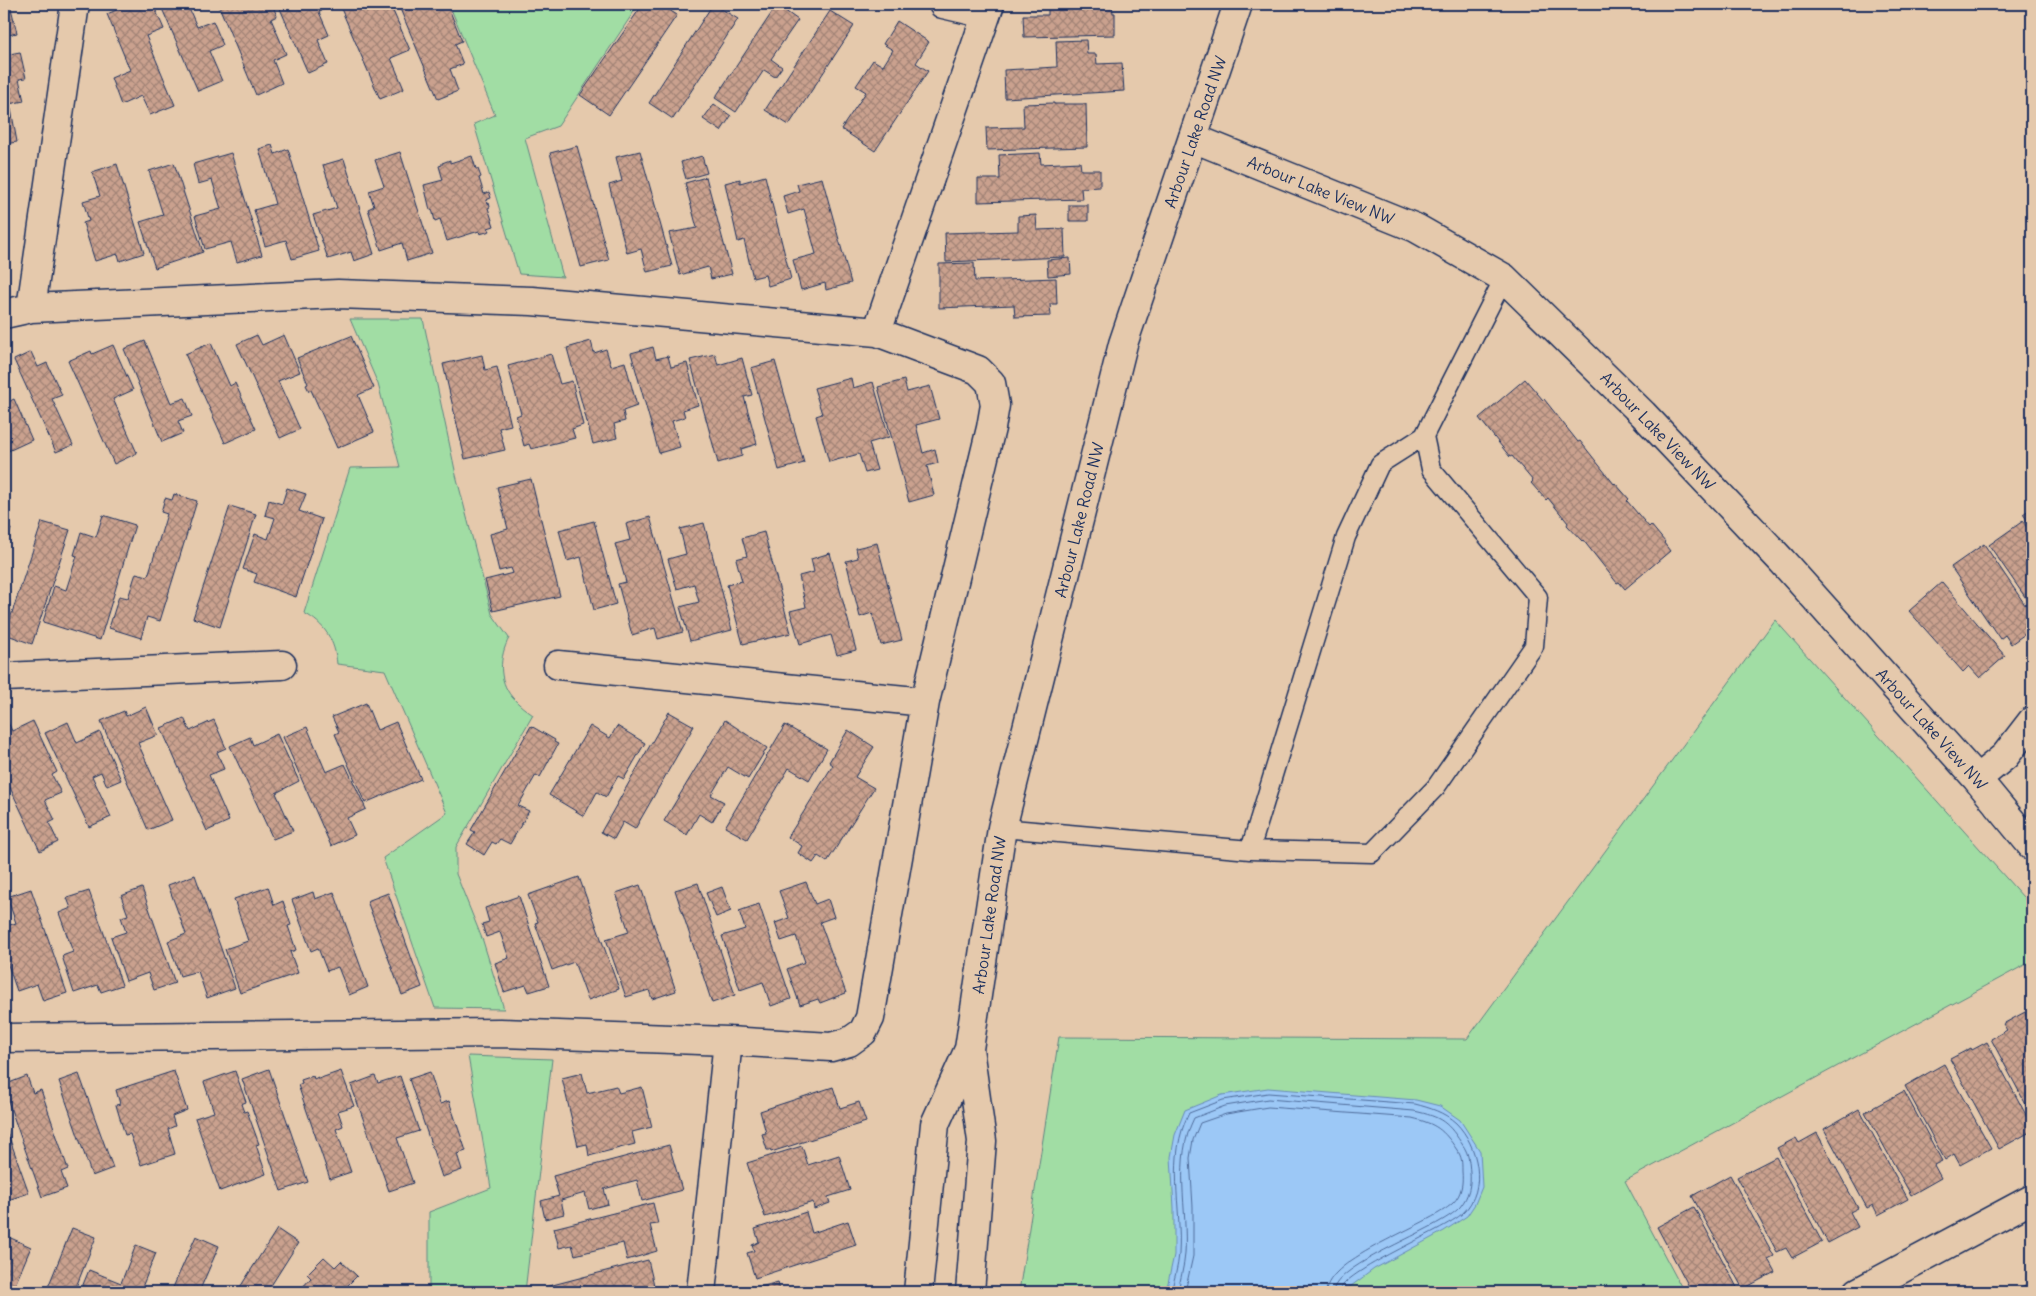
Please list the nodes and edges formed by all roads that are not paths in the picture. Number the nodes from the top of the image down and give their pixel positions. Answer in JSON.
{"nodes":[{"id":1,"x":75,"y":4,"type":"edge"},
{"id":2,"x":943,"y":4,"type":"edge"},
{"id":3,"x":1238,"y":4,"type":"edge"},
{"id":4,"x":988,"y":9,"type":"edge"},
{"id":5,"x":1192,"y":138,"type":"junction"},
{"id":6,"x":1504,"y":278,"type":"junction"},
{"id":7,"x":31,"y":308,"type":"junction"},
{"id":8,"x":4,"y":314,"type":"edge"},
{"id":9,"x":877,"y":332,"type":"junction"},
{"id":10,"x":1424,"y":436,"type":"junction"},
{"id":11,"x":558,"y":664,"type":"dead end"},
{"id":12,"x":282,"y":665,"type":"dead end"},
{"id":13,"x":4,"y":677,"type":"edge"},
{"id":14,"x":926,"y":702,"type":"junction"},
{"id":15,"x":2032,"y":721,"type":"edge"},
{"id":16,"x":1977,"y":779,"type":"junction"},
{"id":17,"x":1002,"y":828,"type":"junction"},
{"id":18,"x":2032,"y":846,"type":"edge"},
{"id":19,"x":1250,"y":850,"type":"junction"},
{"id":20,"x":4,"y":1038,"type":"edge"},
{"id":21,"x":728,"y":1041,"type":"junction"},
{"id":22,"x":970,"y":1049,"type":"junction"},
{"id":23,"x":2032,"y":1199,"type":"edge"},
{"id":24,"x":701,"y":1292,"type":"edge"},
{"id":25,"x":918,"y":1292,"type":"edge"},
{"id":26,"x":970,"y":1292,"type":"edge"},
{"id":27,"x":1858,"y":1292,"type":"edge"}],
"edges":[{"from":1,"to":7,"type":"street"},
{"from":2,"to":4,"type":"street"},
{"from":3,"to":5,"type":"street","name":"Arbour Lake Road NW"},
{"from":4,"to":9,"type":"street"},
{"from":5,"to":6,"type":"street","name":"Arbour Lake View NW"},
{"from":5,"to":17,"type":"street","name":"Arbour Lake Road NW"},
{"from":6,"to":10,"type":"lane"},
{"from":6,"to":16,"type":"street","name":"Arbour Lake View NW"},
{"from":7,"to":8,"type":"street"},
{"from":7,"to":9,"type":"street"},
{"from":9,"to":14,"type":"street"},
{"from":10,"to":19,"type":"lane"},
{"from":10,"to":19,"type":"lane"},
{"from":11,"to":14,"type":"street"},
{"from":12,"to":13,"type":"street"},
{"from":14,"to":21,"type":"street"},
{"from":15,"to":16,"type":"street"},
{"from":16,"to":18,"type":"street","name":"Arbour Lake View NW"},
{"from":17,"to":19,"type":"lane"},
{"from":17,"to":22,"type":"street","name":"Arbour Lake Road NW"},
{"from":20,"to":21,"type":"street"},
{"from":21,"to":24,"type":"street"},
{"from":22,"to":25,"type":"street","name":"Arbour Lake Road NW"},
{"from":22,"to":26,"type":"street","name":"Arbour Lake Road NW"},
{"from":23,"to":27,"type":"street"}]}
